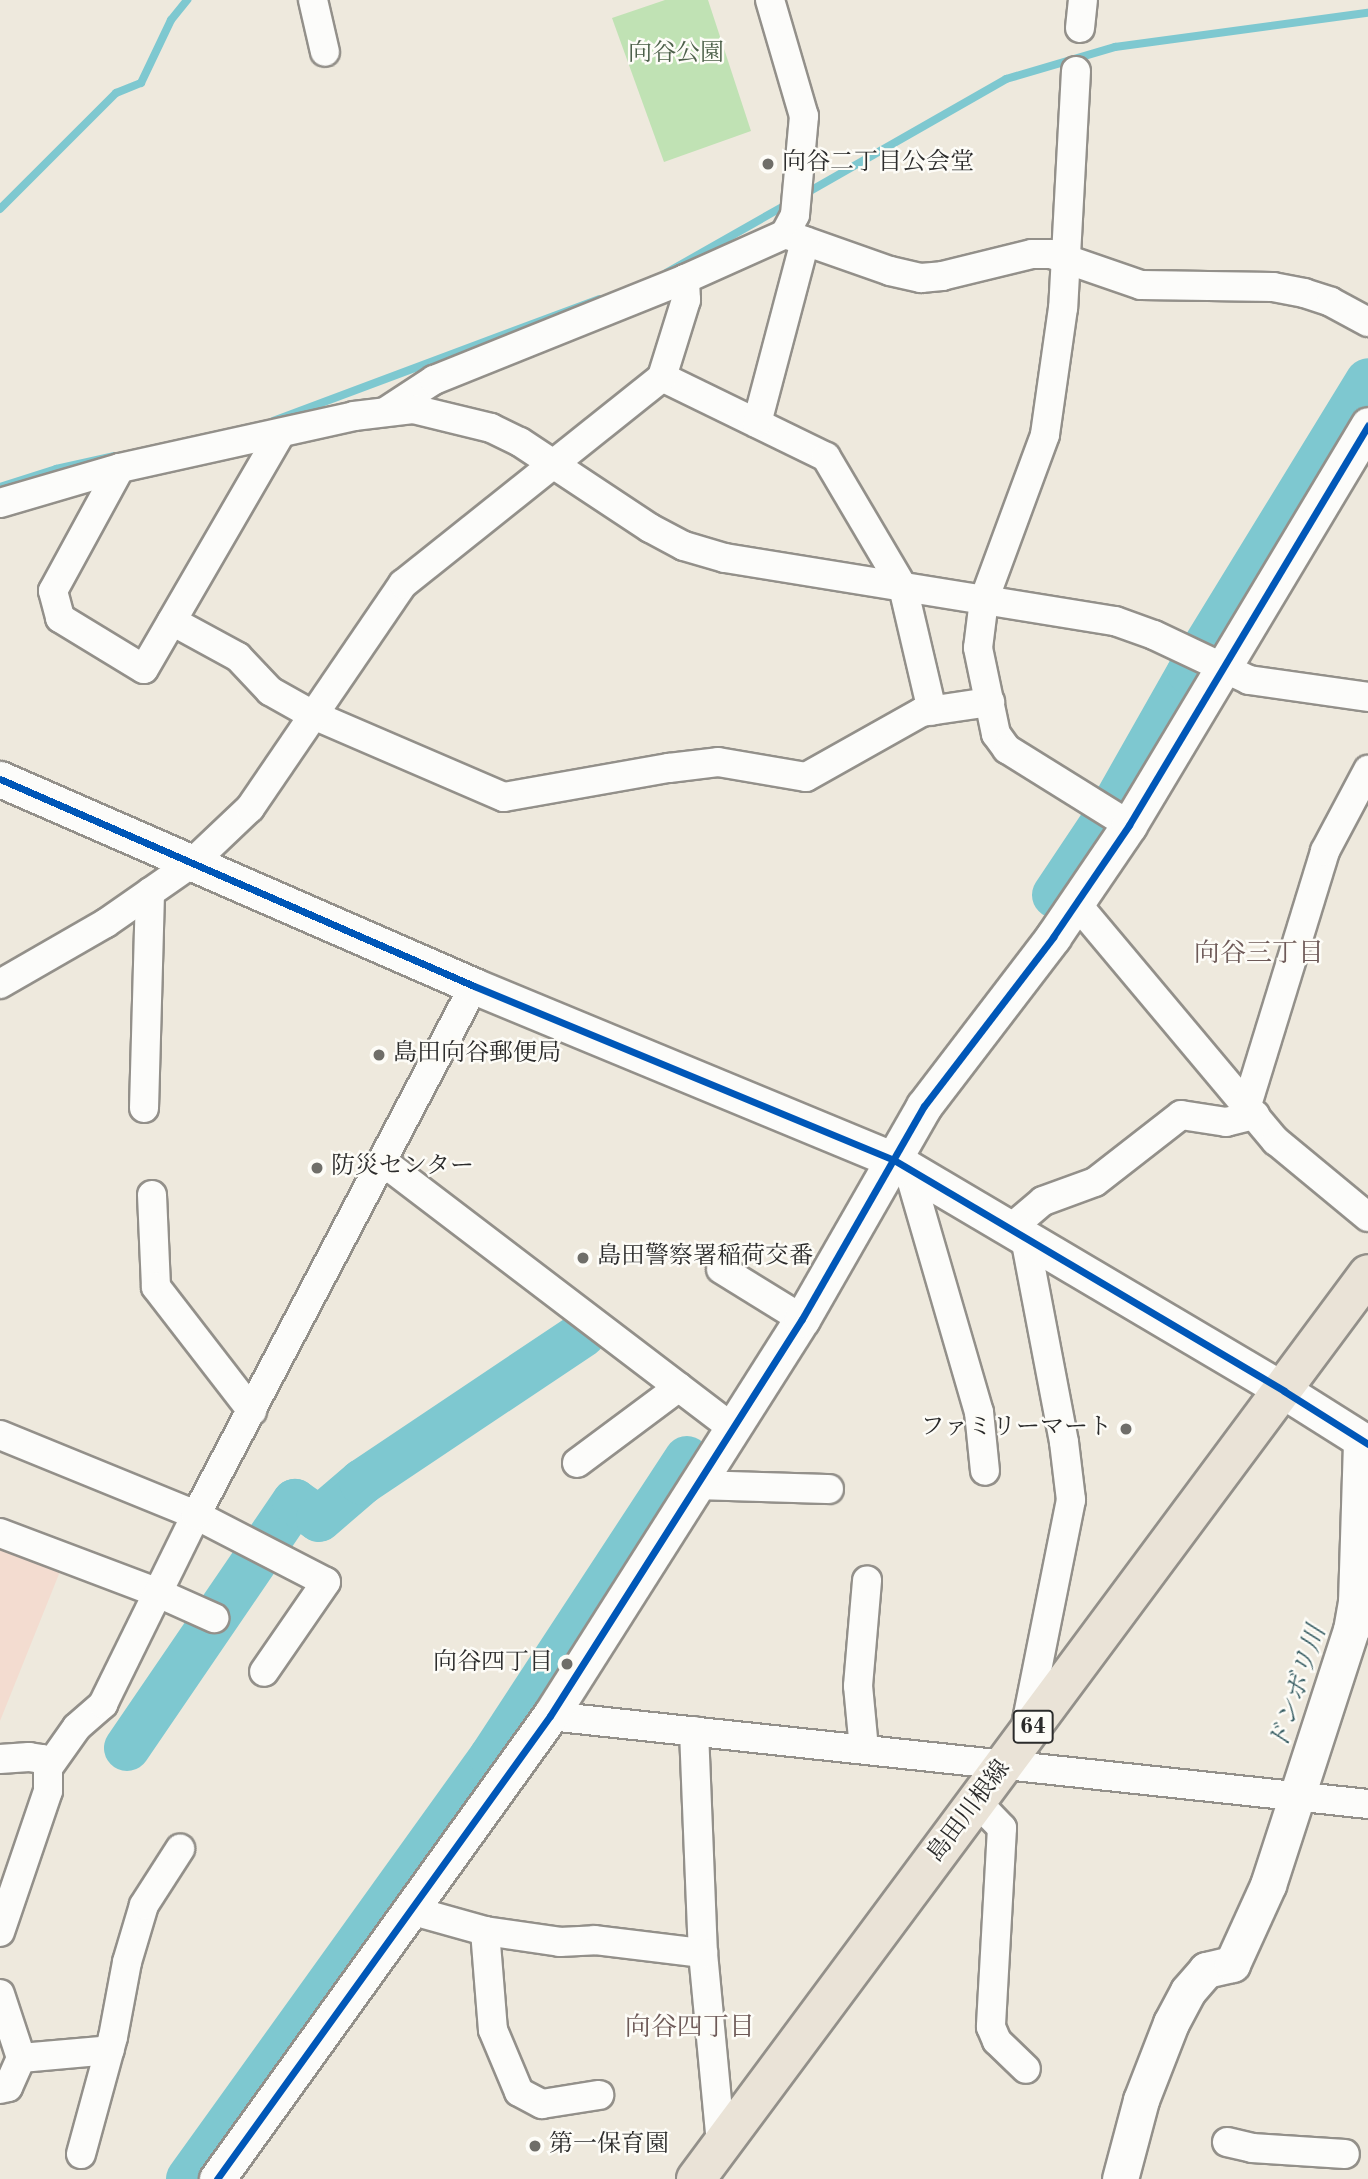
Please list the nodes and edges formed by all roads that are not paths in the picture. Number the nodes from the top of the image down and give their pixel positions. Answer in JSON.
{"nodes":[{"id":1,"x":313,"y":0,"type":"edge"},
{"id":2,"x":770,"y":0,"type":"edge"},
{"id":3,"x":1083,"y":0,"type":"edge"},
{"id":4,"x":1080,"y":29,"type":"dead end"},
{"id":5,"x":325,"y":52,"type":"dead end"},
{"id":6,"x":1076,"y":71,"type":"dead end"},
{"id":7,"x":795,"y":220,"type":"junction"},
{"id":8,"x":1066,"y":260,"type":"junction"},
{"id":9,"x":685,"y":279,"type":"junction"},
{"id":10,"x":1368,"y":322,"type":"edge"},
{"id":11,"x":662,"y":377,"type":"junction"},
{"id":12,"x":384,"y":413,"type":"junction"},
{"id":13,"x":757,"y":423,"type":"junction"},
{"id":14,"x":1368,"y":425,"type":"edge"},
{"id":15,"x":280,"y":434,"type":"junction"},
{"id":16,"x":551,"y":463,"type":"junction"},
{"id":17,"x":120,"y":468,"type":"junction"},
{"id":18,"x":0,"y":503,"type":"edge"},
{"id":19,"x":902,"y":587,"type":"junction"},
{"id":20,"x":984,"y":600,"type":"junction"},
{"id":21,"x":172,"y":621,"type":"junction"},
{"id":22,"x":1223,"y":669,"type":"junction"},
{"id":23,"x":1368,"y":697,"type":"edge"},
{"id":24,"x":990,"y":702,"type":"junction"},
{"id":25,"x":932,"y":711,"type":"junction"},
{"id":26,"x":311,"y":714,"type":"junction"},
{"id":27,"x":1368,"y":770,"type":"edge"},
{"id":28,"x":0,"y":779,"type":"edge"},
{"id":29,"x":1129,"y":825,"type":"junction"},
{"id":30,"x":192,"y":863,"type":"junction"},
{"id":31,"x":150,"y":892,"type":"junction"},
{"id":32,"x":1076,"y":903,"type":"junction"},
{"id":33,"x":0,"y":984,"type":"edge"},
{"id":34,"x":474,"y":986,"type":"junction"},
{"id":35,"x":144,"y":1108,"type":"dead end"},
{"id":36,"x":1251,"y":1110,"type":"junction"},
{"id":37,"x":382,"y":1161,"type":"junction"},
{"id":38,"x":901,"y":1164,"type":"junction"},
{"id":39,"x":152,"y":1195,"type":"dead end"},
{"id":40,"x":1368,"y":1217,"type":"edge"},
{"id":41,"x":1018,"y":1233,"type":"junction"},
{"id":42,"x":720,"y":1269,"type":"dead end"},
{"id":43,"x":1368,"y":1274,"type":"edge"},
{"id":44,"x":802,"y":1319,"type":"junction"},
{"id":45,"x":679,"y":1387,"type":"junction"},
{"id":46,"x":1284,"y":1391,"type":"junction"},
{"id":47,"x":252,"y":1411,"type":"junction"},
{"id":48,"x":731,"y":1427,"type":"junction"},
{"id":49,"x":0,"y":1435,"type":"edge"},
{"id":50,"x":1364,"y":1443,"type":"edge"},
{"id":51,"x":577,"y":1463,"type":"dead end"},
{"id":52,"x":985,"y":1471,"type":"dead end"},
{"id":53,"x":694,"y":1485,"type":"junction"},
{"id":54,"x":829,"y":1489,"type":"dead end"},
{"id":55,"x":196,"y":1515,"type":"junction"},
{"id":56,"x":0,"y":1533,"type":"edge"},
{"id":57,"x":867,"y":1580,"type":"dead end"},
{"id":58,"x":156,"y":1592,"type":"junction"},
{"id":59,"x":214,"y":1618,"type":"dead end"},
{"id":60,"x":264,"y":1672,"type":"dead end"},
{"id":61,"x":550,"y":1716,"type":"junction"},
{"id":62,"x":694,"y":1731,"type":"junction"},
{"id":63,"x":864,"y":1749,"type":"junction"},
{"id":64,"x":1014,"y":1753,"type":"junction"},
{"id":65,"x":0,"y":1759,"type":"edge"},
{"id":66,"x":48,"y":1768,"type":"junction"},
{"id":67,"x":1296,"y":1796,"type":"junction"},
{"id":68,"x":977,"y":1802,"type":"junction"},
{"id":69,"x":1368,"y":1804,"type":"edge"},
{"id":70,"x":180,"y":1849,"type":"dead end"},
{"id":71,"x":410,"y":1910,"type":"junction"},
{"id":72,"x":485,"y":1931,"type":"junction"},
{"id":73,"x":0,"y":1932,"type":"edge"},
{"id":74,"x":703,"y":1953,"type":"junction"},
{"id":75,"x":0,"y":1994,"type":"edge"},
{"id":76,"x":110,"y":2050,"type":"junction"},
{"id":77,"x":21,"y":2058,"type":"junction"},
{"id":78,"x":1026,"y":2068,"type":"dead end"},
{"id":79,"x":0,"y":2090,"type":"edge"},
{"id":80,"x":598,"y":2095,"type":"dead end"},
{"id":81,"x":1227,"y":2142,"type":"dead end"},
{"id":82,"x":721,"y":2145,"type":"junction"},
{"id":83,"x":1353,"y":2149,"type":"edge"},
{"id":84,"x":81,"y":2154,"type":"dead end"},
{"id":85,"x":217,"y":2179,"type":"edge"},
{"id":86,"x":696,"y":2179,"type":"edge"},
{"id":87,"x":1120,"y":2179,"type":"edge"}],
"edges":[{"from":1,"to":5,"type":"street"},
{"from":2,"to":7,"type":"street"},
{"from":3,"to":4,"type":"street"},
{"from":6,"to":8,"type":"street"},
{"from":7,"to":8,"type":"street"},
{"from":7,"to":9,"type":"street"},
{"from":7,"to":13,"type":"street"},
{"from":8,"to":10,"type":"street"},
{"from":8,"to":20,"type":"street"},
{"from":9,"to":11,"type":"street"},
{"from":9,"to":12,"type":"street"},
{"from":11,"to":13,"type":"street"},
{"from":11,"to":16,"type":"street"},
{"from":12,"to":15,"type":"street"},
{"from":12,"to":16,"type":"street"},
{"from":13,"to":19,"type":"street"},
{"from":14,"to":22,"type":"street"},
{"from":15,"to":17,"type":"street"},
{"from":15,"to":21,"type":"street"},
{"from":16,"to":19,"type":"street"},
{"from":16,"to":26,"type":"street"},
{"from":17,"to":18,"type":"street"},
{"from":17,"to":21,"type":"street"},
{"from":19,"to":20,"type":"street"},
{"from":19,"to":25,"type":"street"},
{"from":20,"to":22,"type":"street"},
{"from":20,"to":24,"type":"street"},
{"from":21,"to":26,"type":"street"},
{"from":22,"to":23,"type":"street"},
{"from":22,"to":29,"type":"street"},
{"from":24,"to":25,"type":"street"},
{"from":24,"to":29,"type":"street"},
{"from":25,"to":26,"type":"street"},
{"from":26,"to":30,"type":"street"},
{"from":27,"to":36,"type":"street"},
{"from":28,"to":30,"type":"street"},
{"from":29,"to":32,"type":"street"},
{"from":30,"to":31,"type":"street"},
{"from":30,"to":34,"type":"street"},
{"from":31,"to":33,"type":"street"},
{"from":31,"to":35,"type":"street"},
{"from":32,"to":36,"type":"street"},
{"from":32,"to":38,"type":"street"},
{"from":34,"to":37,"type":"street"},
{"from":34,"to":38,"type":"street"},
{"from":36,"to":40,"type":"street"},
{"from":36,"to":41,"type":"street"},
{"from":37,"to":45,"type":"street"},
{"from":37,"to":47,"type":"street"},
{"from":38,"to":41,"type":"street"},
{"from":38,"to":44,"type":"street"},
{"from":38,"to":52,"type":"street"},
{"from":39,"to":47,"type":"street"},
{"from":41,"to":46,"type":"street"},
{"from":41,"to":64,"type":"street"},
{"from":42,"to":44,"type":"street"},
{"from":43,"to":46,"type":"main road","name":"島田川根線","number":"64"},
{"from":44,"to":48,"type":"street"},
{"from":45,"to":48,"type":"street"},
{"from":45,"to":51,"type":"street"},
{"from":46,"to":50,"type":"street"},
{"from":46,"to":64,"type":"main road","name":"島田川根線","number":"64"},
{"from":47,"to":55,"type":"street"},
{"from":48,"to":53,"type":"street"},
{"from":49,"to":55,"type":"street"},
{"from":50,"to":67,"type":"street"},
{"from":53,"to":54,"type":"street"},
{"from":53,"to":61,"type":"street"},
{"from":55,"to":58,"type":"street"},
{"from":55,"to":60,"type":"street"},
{"from":56,"to":58,"type":"street"},
{"from":57,"to":63,"type":"street"},
{"from":58,"to":59,"type":"street"},
{"from":58,"to":66,"type":"street"},
{"from":61,"to":62,"type":"street"},
{"from":61,"to":71,"type":"street"},
{"from":62,"to":63,"type":"street"},
{"from":62,"to":74,"type":"street"},
{"from":63,"to":64,"type":"street"},
{"from":64,"to":67,"type":"street"},
{"from":64,"to":68,"type":"main road","name":"島田川根線","number":"64"},
{"from":65,"to":66,"type":"street"},
{"from":66,"to":73,"type":"street"},
{"from":67,"to":69,"type":"street"},
{"from":67,"to":87,"type":"street"},
{"from":68,"to":78,"type":"street"},
{"from":68,"to":82,"type":"main road","name":"島田川根線","number":"64"},
{"from":70,"to":76,"type":"street"},
{"from":71,"to":72,"type":"street"},
{"from":71,"to":85,"type":"street"},
{"from":72,"to":74,"type":"street"},
{"from":72,"to":80,"type":"street"},
{"from":74,"to":82,"type":"street"},
{"from":75,"to":77,"type":"street"},
{"from":76,"to":77,"type":"street"},
{"from":76,"to":84,"type":"street"},
{"from":77,"to":79,"type":"street"},
{"from":81,"to":83,"type":"street"},
{"from":82,"to":86,"type":"main road","name":"島田川根線","number":"64"}]}
